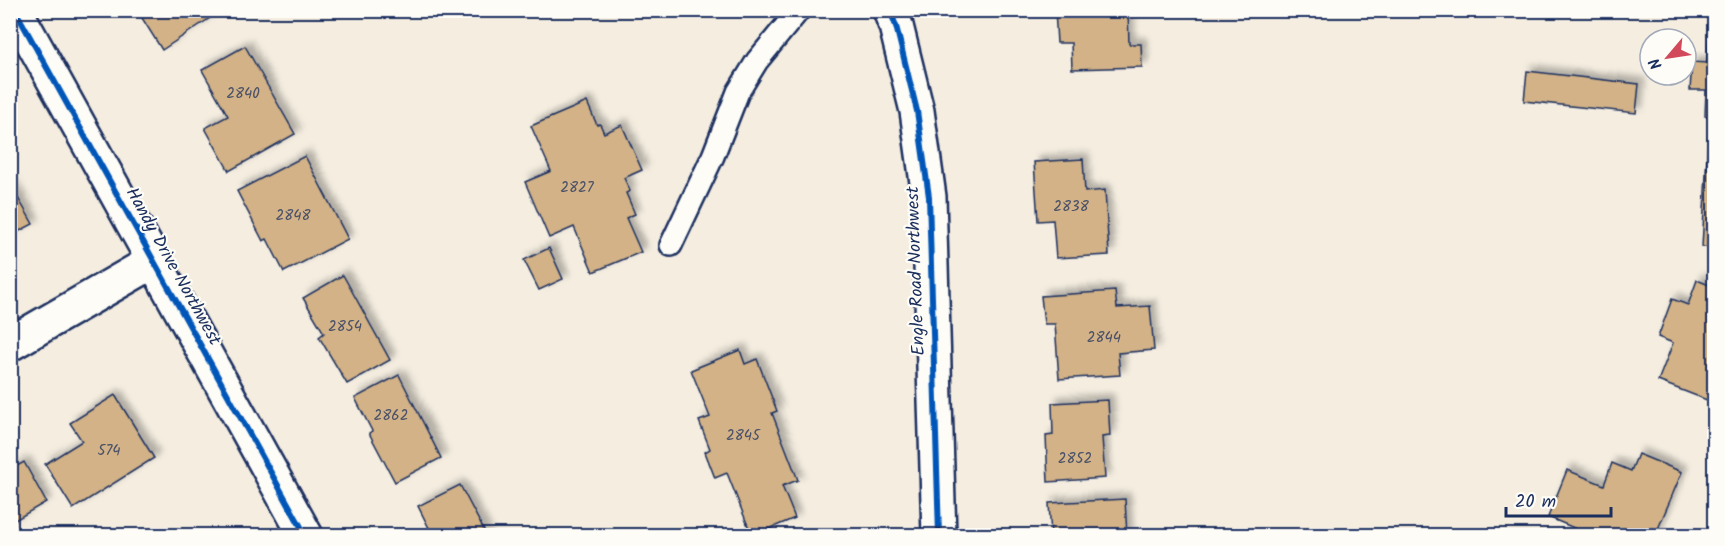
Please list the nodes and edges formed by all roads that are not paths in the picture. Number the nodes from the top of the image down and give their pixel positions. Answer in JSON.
{"nodes":[{"id":1,"x":15,"y":10,"type":"edge"},
{"id":2,"x":799,"y":10,"type":"edge"},
{"id":3,"x":890,"y":10,"type":"edge"},
{"id":4,"x":671,"y":245,"type":"dead end"},
{"id":5,"x":154,"y":261,"type":"junction"},
{"id":6,"x":10,"y":344,"type":"edge"},
{"id":7,"x":306,"y":536,"type":"edge"},
{"id":8,"x":939,"y":536,"type":"edge"}],
"edges":[{"from":1,"to":5,"type":"street","name":"Handy Drive Northwest"},
{"from":2,"to":4,"type":"lane"},
{"from":3,"to":8,"type":"street","name":"Engle Road Northwest"},
{"from":5,"to":6,"type":"street"},
{"from":5,"to":7,"type":"street","name":"Handy Drive Northwest"}]}
